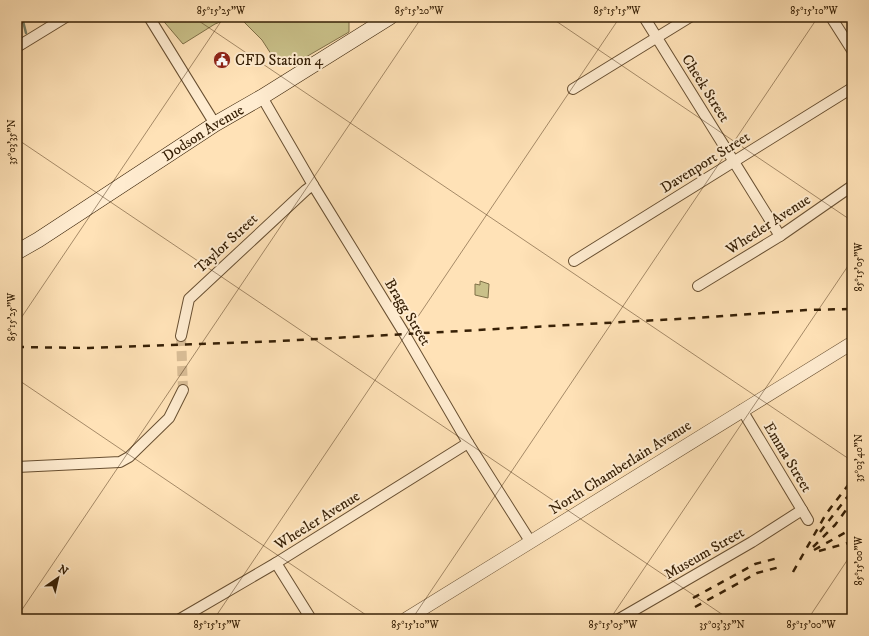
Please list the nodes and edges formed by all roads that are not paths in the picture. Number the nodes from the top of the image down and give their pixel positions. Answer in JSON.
{"nodes":[{"id":1,"x":66,"y":17,"type":"edge"},
{"id":2,"x":149,"y":17,"type":"edge"},
{"id":3,"x":390,"y":17,"type":"edge"},
{"id":4,"x":644,"y":17,"type":"edge"},
{"id":5,"x":690,"y":17,"type":"edge"},
{"id":6,"x":831,"y":17,"type":"edge"},
{"id":7,"x":657,"y":37,"type":"junction"},
{"id":8,"x":17,"y":47,"type":"edge"},
{"id":9,"x":852,"y":50,"type":"edge"},
{"id":10,"x":852,"y":88,"type":"edge"},
{"id":11,"x":573,"y":89,"type":"dead end"},
{"id":12,"x":262,"y":97,"type":"junction"},
{"id":13,"x":215,"y":124,"type":"junction"},
{"id":14,"x":734,"y":161,"type":"junction"},
{"id":15,"x":313,"y":185,"type":"junction"},
{"id":16,"x":852,"y":186,"type":"edge"},
{"id":17,"x":780,"y":236,"type":"junction"},
{"id":18,"x":17,"y":252,"type":"edge"},
{"id":19,"x":574,"y":261,"type":"dead end"},
{"id":20,"x":698,"y":286,"type":"dead end"},
{"id":21,"x":181,"y":336,"type":"tunnel mouth"},
{"id":22,"x":852,"y":343,"type":"edge"},
{"id":23,"x":183,"y":390,"type":"tunnel mouth"},
{"id":24,"x":742,"y":410,"type":"junction"},
{"id":25,"x":468,"y":443,"type":"junction"},
{"id":26,"x":17,"y":468,"type":"edge"},
{"id":27,"x":802,"y":510,"type":"junction"},
{"id":28,"x":808,"y":520,"type":"dead end"},
{"id":29,"x":530,"y":541,"type":"junction"},
{"id":30,"x":276,"y":563,"type":"junction"},
{"id":31,"x":180,"y":619,"type":"edge"},
{"id":32,"x":311,"y":619,"type":"edge"},
{"id":33,"x":406,"y":619,"type":"edge"},
{"id":34,"x":619,"y":619,"type":"edge"}],
"edges":[{"from":1,"to":8,"type":"street"},
{"from":2,"to":13,"type":"street"},
{"from":3,"to":12,"type":"main road","name":"Dodson Avenue"},
{"from":4,"to":7,"type":"street","name":"Cheek Street"},
{"from":5,"to":7,"type":"street"},
{"from":6,"to":9,"type":"street"},
{"from":7,"to":11,"type":"street"},
{"from":7,"to":14,"type":"street","name":"Cheek Street"},
{"from":10,"to":14,"type":"street","name":"Davenport Street"},
{"from":12,"to":13,"type":"main road","name":"Dodson Avenue"},
{"from":12,"to":15,"type":"street","name":"Bragg Street"},
{"from":13,"to":18,"type":"main road","name":"Dodson Avenue"},
{"from":14,"to":17,"type":"street","name":"Cheek Street"},
{"from":14,"to":19,"type":"street","name":"Davenport Street"},
{"from":15,"to":21,"type":"street","name":"Taylor Street"},
{"from":15,"to":25,"type":"street","name":"Bragg Street"},
{"from":16,"to":17,"type":"street","name":"Wheeler Avenue"},
{"from":17,"to":20,"type":"street","name":"Wheeler Avenue"},
{"from":22,"to":24,"type":"street","name":"North Chamberlain Avenue"},
{"from":23,"to":26,"type":"street"},
{"from":24,"to":27,"type":"street","name":"Emma Street"},
{"from":24,"to":29,"type":"street","name":"North Chamberlain Avenue"},
{"from":25,"to":29,"type":"street","name":"Bragg Street"},
{"from":25,"to":30,"type":"street","name":"Wheeler Avenue"},
{"from":27,"to":28,"type":"street","name":"Emma Street"},
{"from":27,"to":34,"type":"street","name":"Museum Street"},
{"from":29,"to":33,"type":"street","name":"North Chamberlain Avenue"},
{"from":30,"to":31,"type":"street","name":"Wheeler Avenue"},
{"from":30,"to":32,"type":"street"}]}
